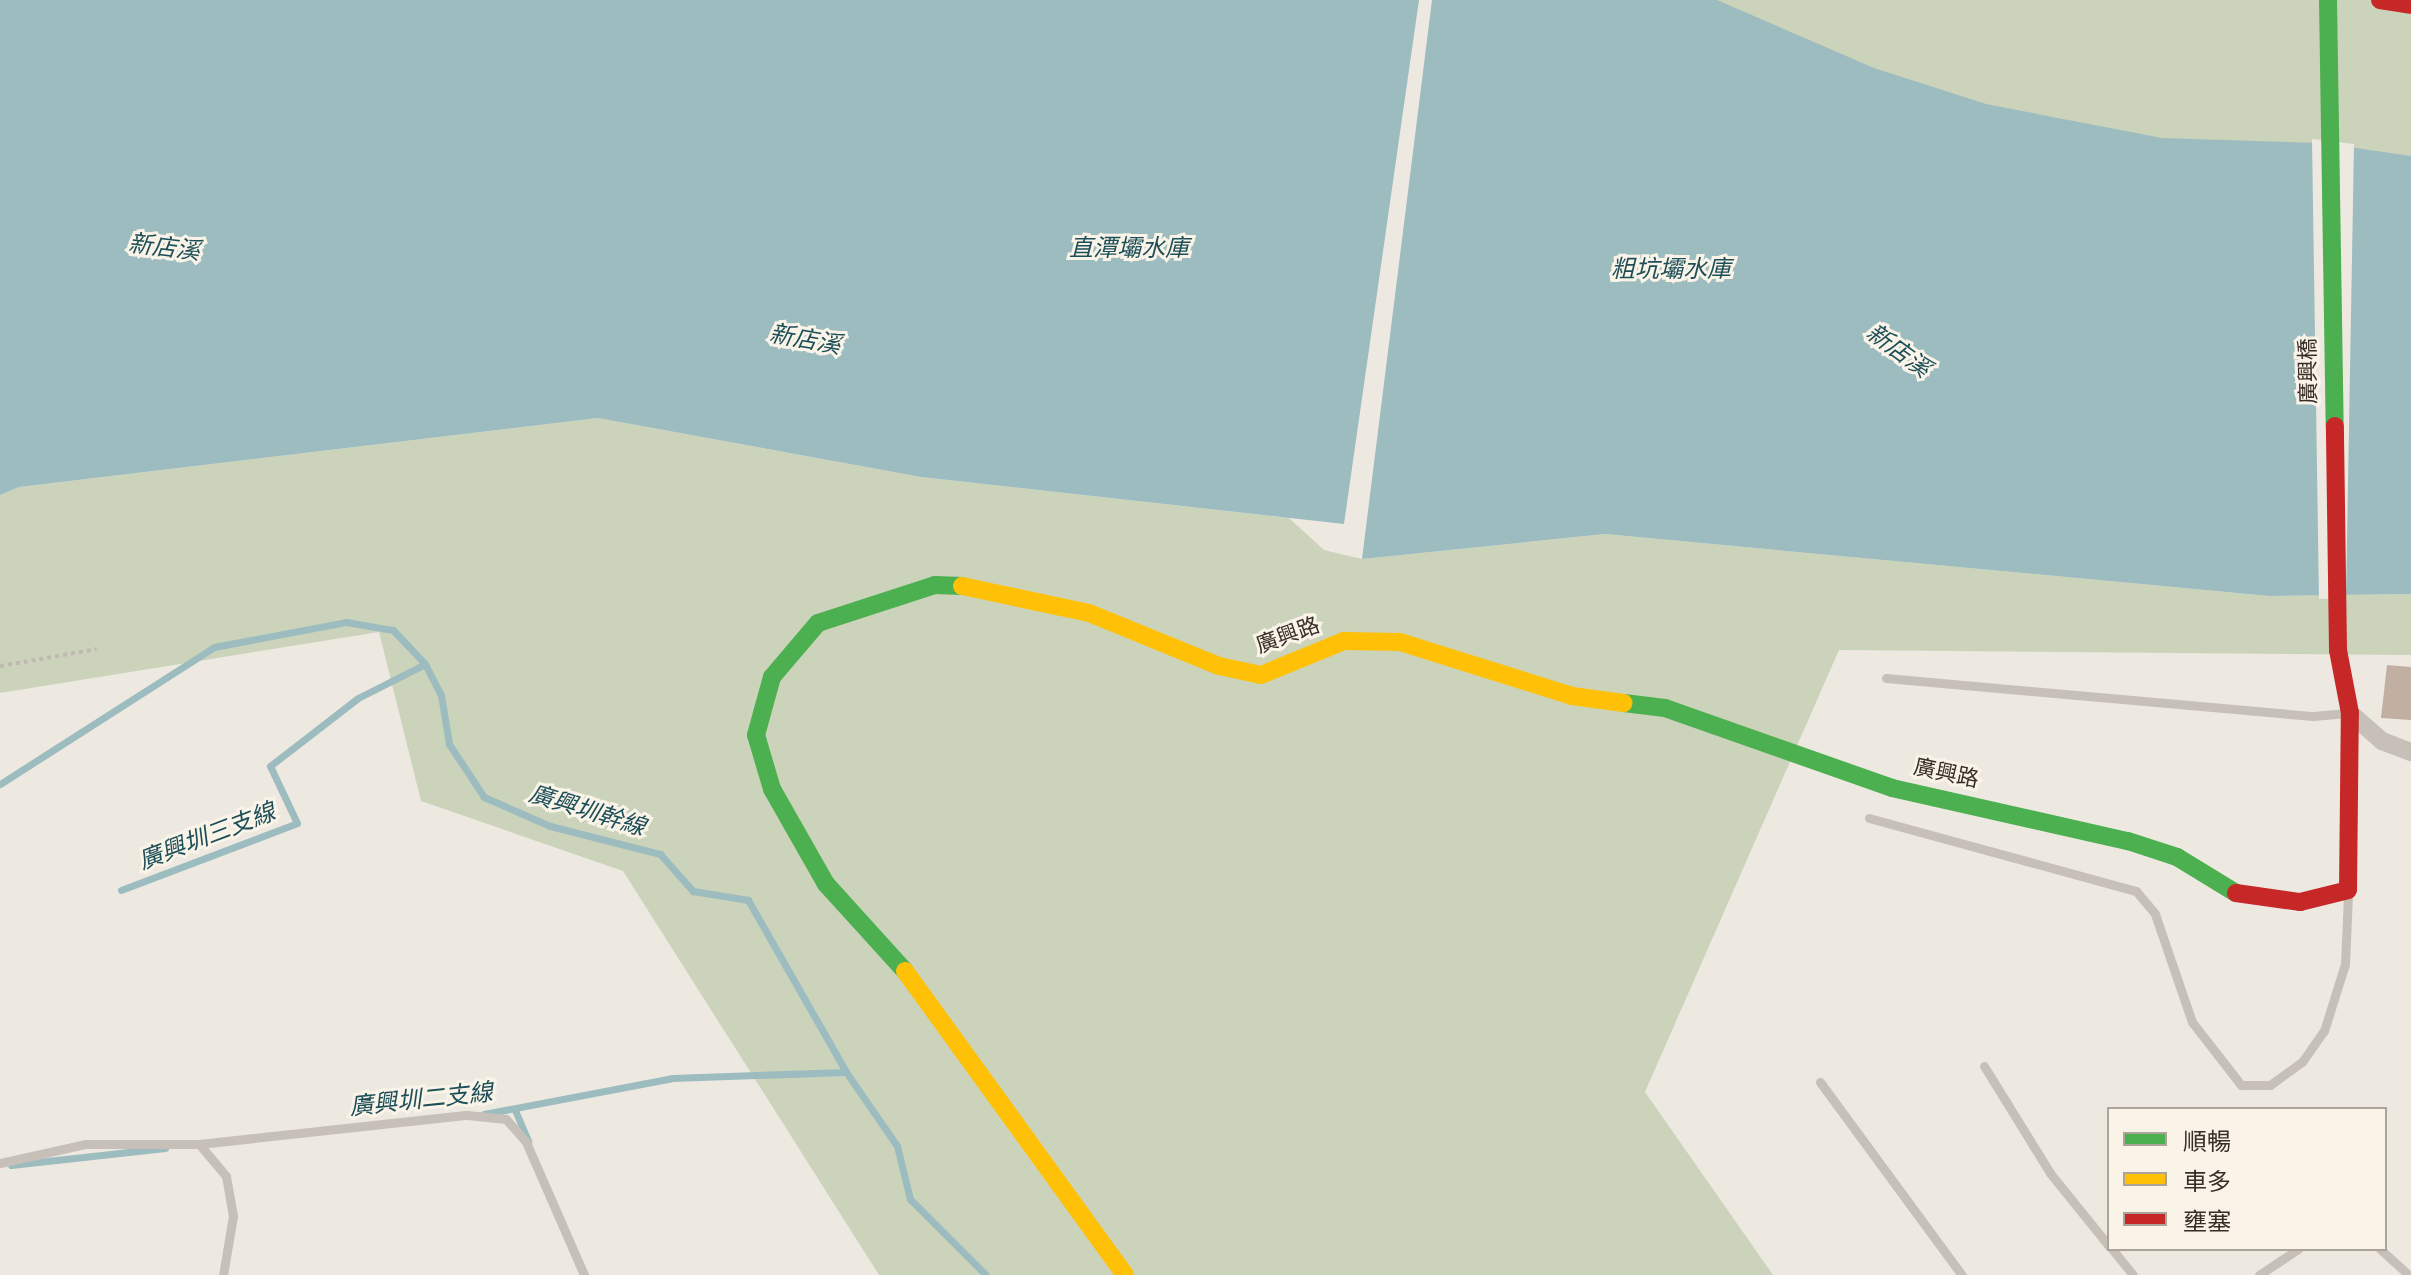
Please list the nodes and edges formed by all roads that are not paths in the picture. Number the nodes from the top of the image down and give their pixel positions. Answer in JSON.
{"nodes":[{"id":1,"x":2328,"y":0,"type":"edge"},
{"id":2,"x":2380,"y":0,"type":"edge"},
{"id":3,"x":2411,"y":5,"type":"edge"},
{"id":4,"x":1886,"y":678,"type":"dead end"},
{"id":5,"x":2350,"y":713,"type":"junction"},
{"id":6,"x":2411,"y":752,"type":"edge"},
{"id":7,"x":1869,"y":818,"type":"dead end"},
{"id":8,"x":2348,"y":890,"type":"junction"},
{"id":9,"x":1984,"y":1066,"type":"dead end"},
{"id":10,"x":1820,"y":1082,"type":"dead end"},
{"id":11,"x":199,"y":1144,"type":"junction"},
{"id":12,"x":0,"y":1163,"type":"edge"},
{"id":13,"x":2107,"y":1243,"type":"edge"},
{"id":14,"x":2113,"y":1251,"type":"edge"},
{"id":15,"x":2295,"y":1251,"type":"edge"},
{"id":16,"x":2382,"y":1251,"type":"edge"},
{"id":17,"x":223,"y":1275,"type":"edge"},
{"id":18,"x":584,"y":1275,"type":"edge"},
{"id":19,"x":1125,"y":1275,"type":"edge"},
{"id":20,"x":1962,"y":1275,"type":"edge"},
{"id":21,"x":2133,"y":1275,"type":"edge"},
{"id":22,"x":2259,"y":1275,"type":"edge"},
{"id":23,"x":2409,"y":1275,"type":"edge"}],
"edges":[{"from":1,"to":5,"type":"street","name":"廣興橋"},
{"from":2,"to":3,"type":"street"},
{"from":4,"to":5,"type":"lane"},
{"from":5,"to":6,"type":"street"},
{"from":5,"to":8,"type":"street"},
{"from":7,"to":8,"type":"lane"},
{"from":8,"to":19,"type":"street","name":"廣興路"},
{"from":9,"to":13,"type":"lane"},
{"from":10,"to":20,"type":"lane"},
{"from":11,"to":12,"type":"lane"},
{"from":11,"to":17,"type":"lane"},
{"from":11,"to":18,"type":"lane"},
{"from":14,"to":21,"type":"lane"},
{"from":15,"to":22,"type":"lane"},
{"from":16,"to":23,"type":"lane"}]}
